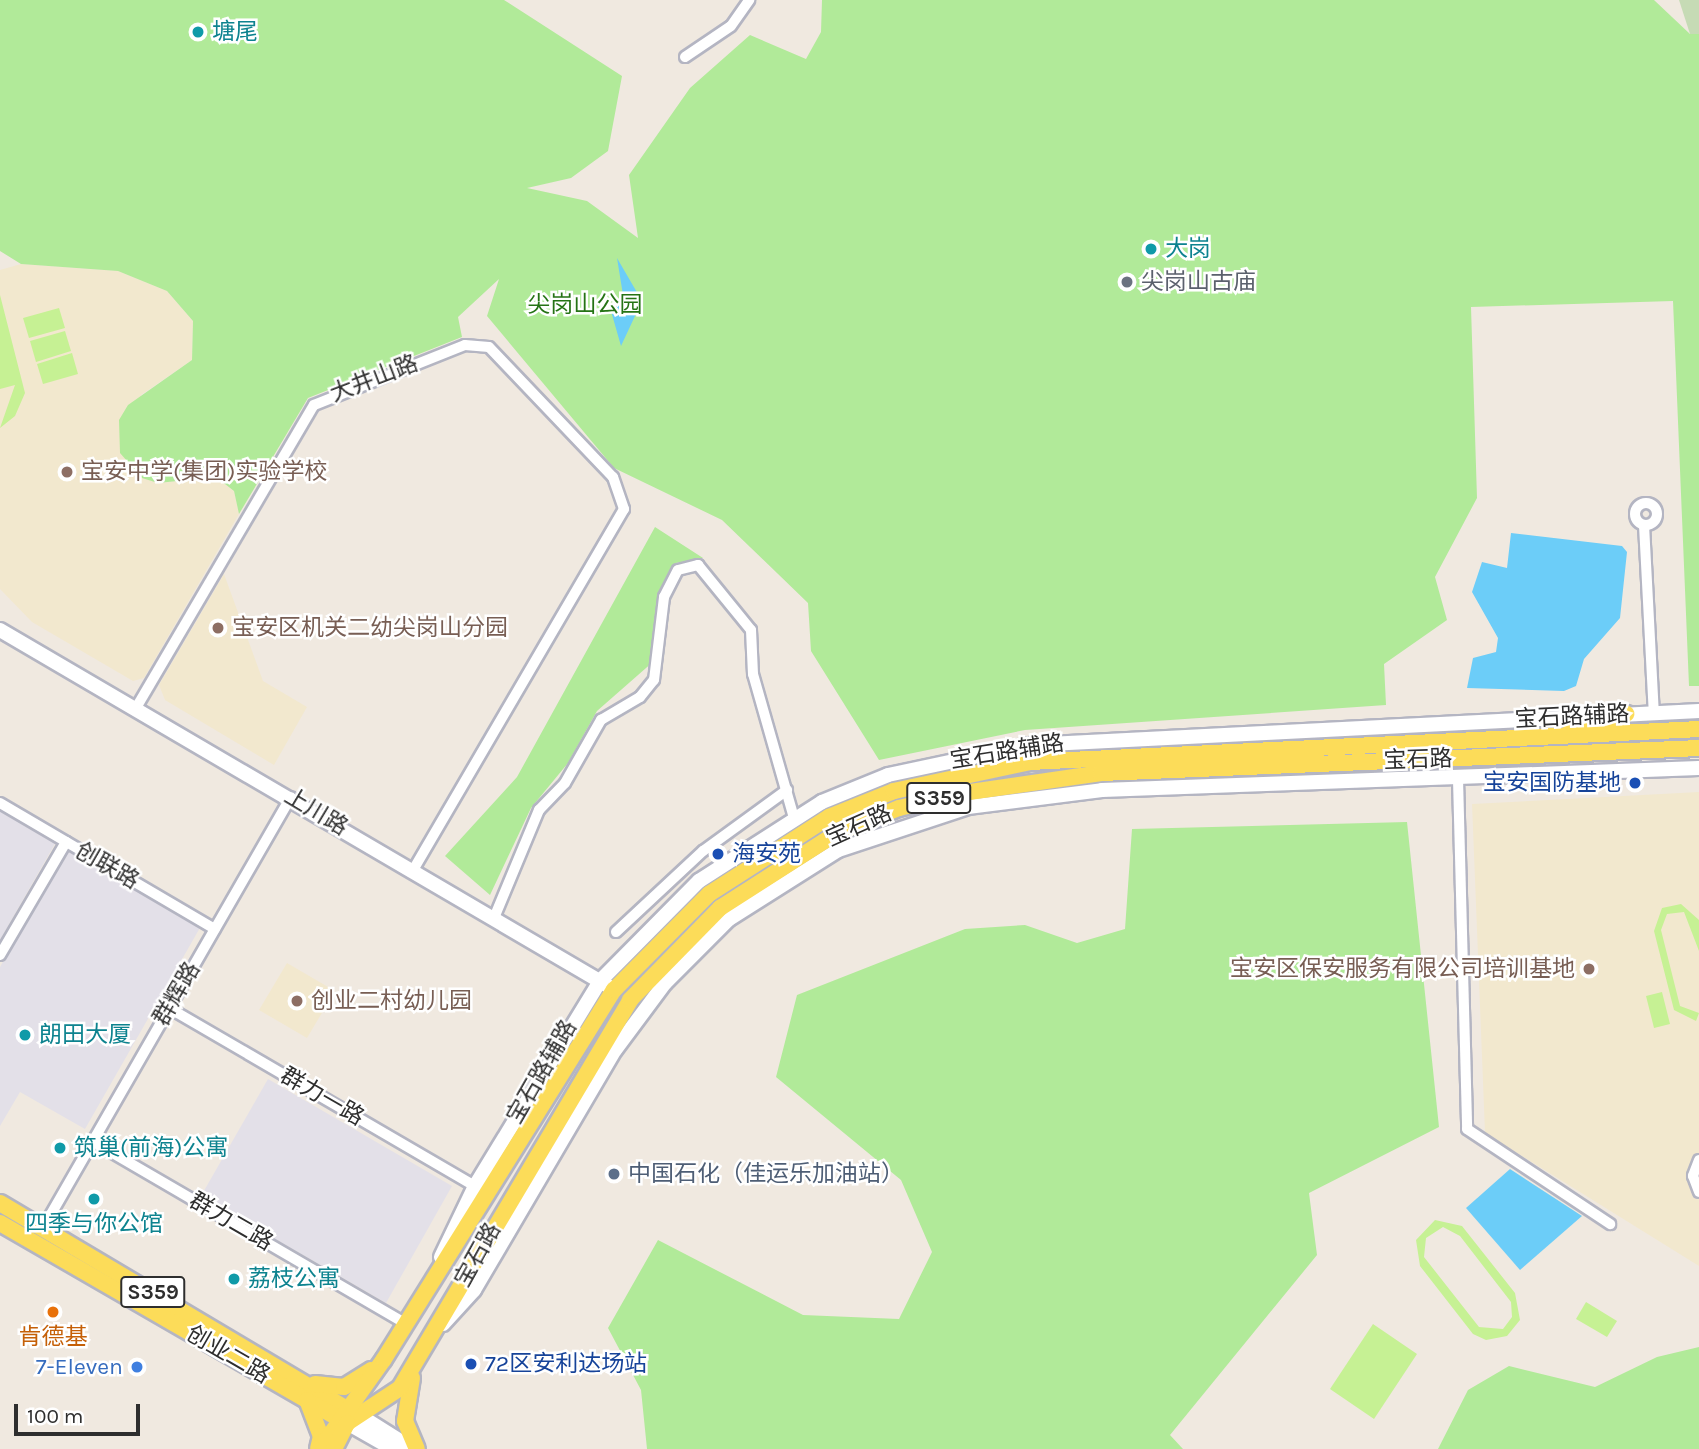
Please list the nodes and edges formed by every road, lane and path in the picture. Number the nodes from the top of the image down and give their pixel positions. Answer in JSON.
{"nodes":[{"id":1,"x":749,"y":0,"type":"edge"},
{"id":2,"x":685,"y":57,"type":"dead end"},
{"id":3,"x":1644,"y":525,"type":"dead end"},
{"id":4,"x":0,"y":630,"type":"edge"},
{"id":5,"x":136,"y":708,"type":"junction"},
{"id":6,"x":1699,"y":711,"type":"edge"},
{"id":7,"x":1654,"y":713,"type":"junction"},
{"id":8,"x":1626,"y":714,"type":"junction"},
{"id":9,"x":1699,"y":729,"type":"edge"},
{"id":10,"x":1535,"y":736,"type":"junction"},
{"id":11,"x":1699,"y":748,"type":"edge"},
{"id":12,"x":1699,"y":768,"type":"edge"},
{"id":13,"x":1458,"y":779,"type":"junction"},
{"id":14,"x":787,"y":790,"type":"junction"},
{"id":15,"x":290,"y":797,"type":"junction"},
{"id":16,"x":0,"y":803,"type":"edge"},
{"id":17,"x":794,"y":818,"type":"junction"},
{"id":18,"x":66,"y":842,"type":"junction"},
{"id":19,"x":413,"y":870,"type":"junction"},
{"id":20,"x":494,"y":918,"type":"junction"},
{"id":21,"x":215,"y":929,"type":"junction"},
{"id":22,"x":615,"y":932,"type":"dead end"},
{"id":23,"x":0,"y":956,"type":"edge"},
{"id":24,"x":600,"y":981,"type":"junction"},
{"id":25,"x":614,"y":990,"type":"junction"},
{"id":26,"x":630,"y":1000,"type":"junction"},
{"id":27,"x":169,"y":1008,"type":"junction"},
{"id":28,"x":92,"y":1141,"type":"junction"},
{"id":29,"x":1699,"y":1160,"type":"edge"},
{"id":30,"x":475,"y":1186,"type":"junction"},
{"id":31,"x":1699,"y":1192,"type":"edge"},
{"id":32,"x":0,"y":1203,"type":"edge"},
{"id":33,"x":0,"y":1223,"type":"edge"},
{"id":34,"x":1610,"y":1224,"type":"dead end"},
{"id":35,"x":43,"y":1228,"type":"junction"},
{"id":36,"x":410,"y":1319,"type":"junction"},
{"id":37,"x":435,"y":1333,"type":"junction"},
{"id":38,"x":384,"y":1359,"type":"junction"},
{"id":39,"x":419,"y":1360,"type":"junction"},
{"id":40,"x":307,"y":1381,"type":"junction"},
{"id":41,"x":307,"y":1400,"type":"junction"},
{"id":42,"x":349,"y":1417,"type":"junction"},
{"id":43,"x":319,"y":1449,"type":"edge"},
{"id":44,"x":334,"y":1449,"type":"edge"},
{"id":45,"x":394,"y":1449,"type":"edge"},
{"id":46,"x":415,"y":1449,"type":"edge"}],
"edges":[{"from":1,"to":2,"type":"street"},
{"from":3,"to":7,"type":"street"},
{"from":4,"to":5,"type":"main road","name":"上川路"},
{"from":5,"to":15,"type":"main road","name":"上川路"},
{"from":5,"to":19,"type":"street","name":"大井山路"},
{"from":6,"to":7,"type":"main road","name":"宝石路辅路"},
{"from":7,"to":8,"type":"main road","name":"宝石路辅路"},
{"from":8,"to":10,"type":"main road"},
{"from":8,"to":17,"type":"main road","name":"宝石路辅路"},
{"from":9,"to":10,"type":"main road","name":"宝石路","number":"S359"},
{"from":10,"to":25,"type":"main road","name":"宝石路","number":"S359"},
{"from":11,"to":26,"type":"main road","name":"宝石路","number":"S359"},
{"from":12,"to":13,"type":"main road"},
{"from":13,"to":34,"type":"street"},
{"from":13,"to":37,"type":"main road"},
{"from":14,"to":17,"type":"street"},
{"from":14,"to":20,"type":"street"},
{"from":14,"to":22,"type":"street"},
{"from":15,"to":19,"type":"main road","name":"上川路"},
{"from":15,"to":21,"type":"street","name":"群辉路"},
{"from":16,"to":18,"type":"street","name":"创联路"},
{"from":17,"to":24,"type":"main road","name":"宝石路辅路"},
{"from":18,"to":21,"type":"street","name":"创联路"},
{"from":18,"to":23,"type":"street"},
{"from":19,"to":20,"type":"main road","name":"上川路"},
{"from":20,"to":24,"type":"main road","name":"上川路"},
{"from":21,"to":27,"type":"street","name":"群辉路"},
{"from":24,"to":25,"type":"main road","name":"上川路"},
{"from":24,"to":30,"type":"main road","name":"宝石路辅路"},
{"from":25,"to":26,"type":"main road","name":"上川路"},
{"from":25,"to":36,"type":"main road","name":"宝石路","number":"S359"},
{"from":26,"to":37,"type":"main road","name":"宝石路","number":"S359"},
{"from":27,"to":28,"type":"street","name":"群辉路"},
{"from":27,"to":30,"type":"street","name":"群力一路"},
{"from":28,"to":35,"type":"street","name":"群辉路"},
{"from":28,"to":36,"type":"street","name":"群力二路"},
{"from":29,"to":31,"type":"street"},
{"from":30,"to":36,"type":"main road","name":"宝石路辅路"},
{"from":32,"to":35,"type":"main road","name":"创业二路","number":"S359"},
{"from":33,"to":41,"type":"main road","name":"创业二路","number":"S359"},
{"from":35,"to":40,"type":"main road","name":"创业二路","number":"S359"},
{"from":36,"to":38,"type":"main road","name":"宝石路","number":"S359"},
{"from":37,"to":39,"type":"main road","name":"宝石路","number":"S359"},
{"from":38,"to":40,"type":"main road","name":"创业二路","number":"S359"},
{"from":38,"to":42,"type":"main road","name":"宝石路"},
{"from":39,"to":42,"type":"main road","name":"宝石路","number":"S359"},
{"from":39,"to":46,"type":"main road"},
{"from":40,"to":42,"type":"main road","name":"创业二路","number":"S359"},
{"from":41,"to":42,"type":"main road","name":"创业二路","number":"S359"},
{"from":41,"to":43,"type":"main road"},
{"from":42,"to":43,"type":"main road"},
{"from":42,"to":44,"type":"main road"},
{"from":42,"to":45,"type":"main road"},
{"from":42,"to":46,"type":"main road"}]}
